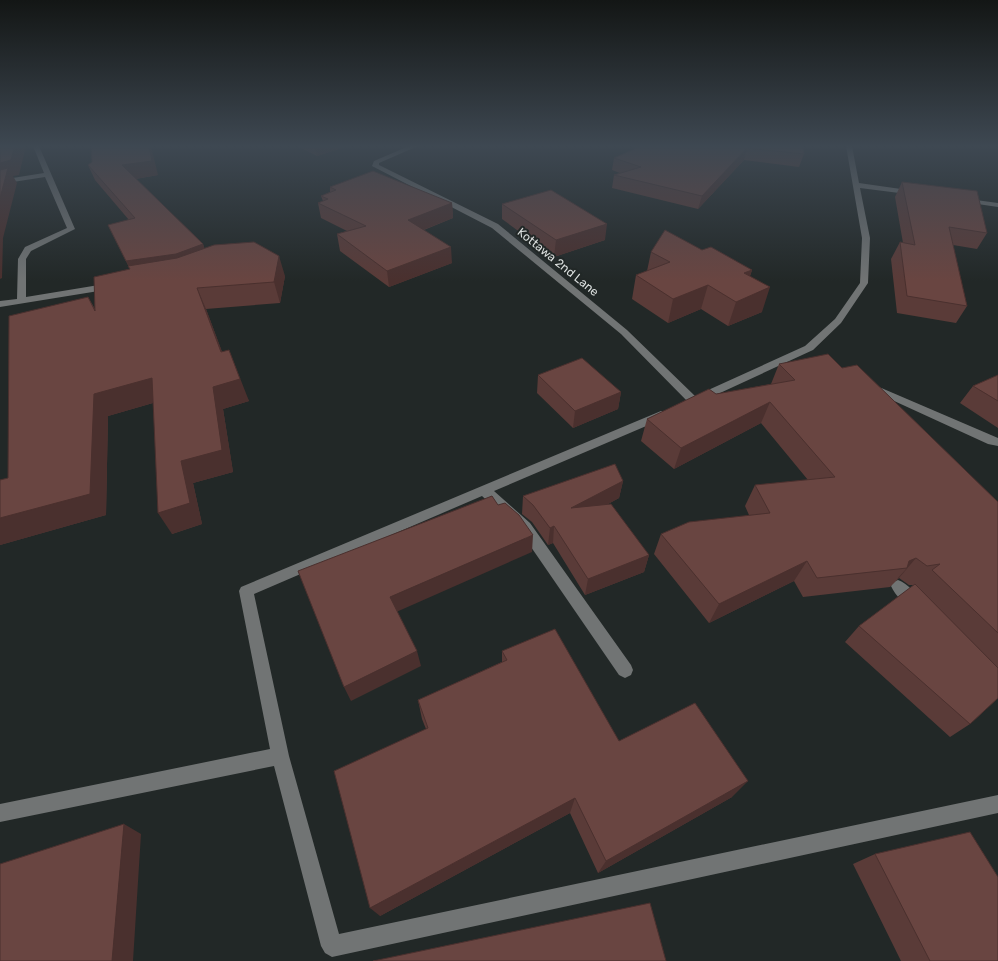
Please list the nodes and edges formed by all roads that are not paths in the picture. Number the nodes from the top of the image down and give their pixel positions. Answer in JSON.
{"nodes":[{"id":1,"x":56,"y":191,"type":"edge"},
{"id":2,"x":425,"y":191,"type":"edge"},
{"id":3,"x":856,"y":191,"type":"edge"},
{"id":4,"x":898,"y":191,"type":"edge"},
{"id":5,"x":921,"y":194,"type":"edge"},
{"id":6,"x":958,"y":199,"type":"edge"},
{"id":7,"x":998,"y":205,"type":"edge"},
{"id":8,"x":117,"y":285,"type":"edge"},
{"id":9,"x":21,"y":301,"type":"junction"},
{"id":10,"x":0,"y":304,"type":"edge"},
{"id":11,"x":881,"y":403,"type":"edge"},
{"id":12,"x":684,"y":405,"type":"junction"},
{"id":13,"x":998,"y":442,"type":"edge"},
{"id":14,"x":485,"y":491,"type":"junction"},
{"id":15,"x":898,"y":586,"type":"edge"},
{"id":16,"x":926,"y":614,"type":"edge"},
{"id":17,"x":625,"y":670,"type":"dead end"},
{"id":18,"x":280,"y":756,"type":"junction"},
{"id":19,"x":998,"y":804,"type":"edge"},
{"id":20,"x":0,"y":813,"type":"edge"}],
"edges":[{"from":1,"to":9,"type":"street"},
{"from":2,"to":12,"type":"street","name":"Kottawa 2nd Lane"},
{"from":3,"to":12,"type":"street"},
{"from":4,"to":5,"type":"street"},
{"from":6,"to":7,"type":"street"},
{"from":8,"to":9,"type":"street"},
{"from":9,"to":10,"type":"street"},
{"from":11,"to":13,"type":"street"},
{"from":12,"to":14,"type":"street"},
{"from":14,"to":17,"type":"street"},
{"from":14,"to":18,"type":"street"},
{"from":15,"to":16,"type":"street"},
{"from":18,"to":19,"type":"street"},
{"from":18,"to":20,"type":"street"}]}
